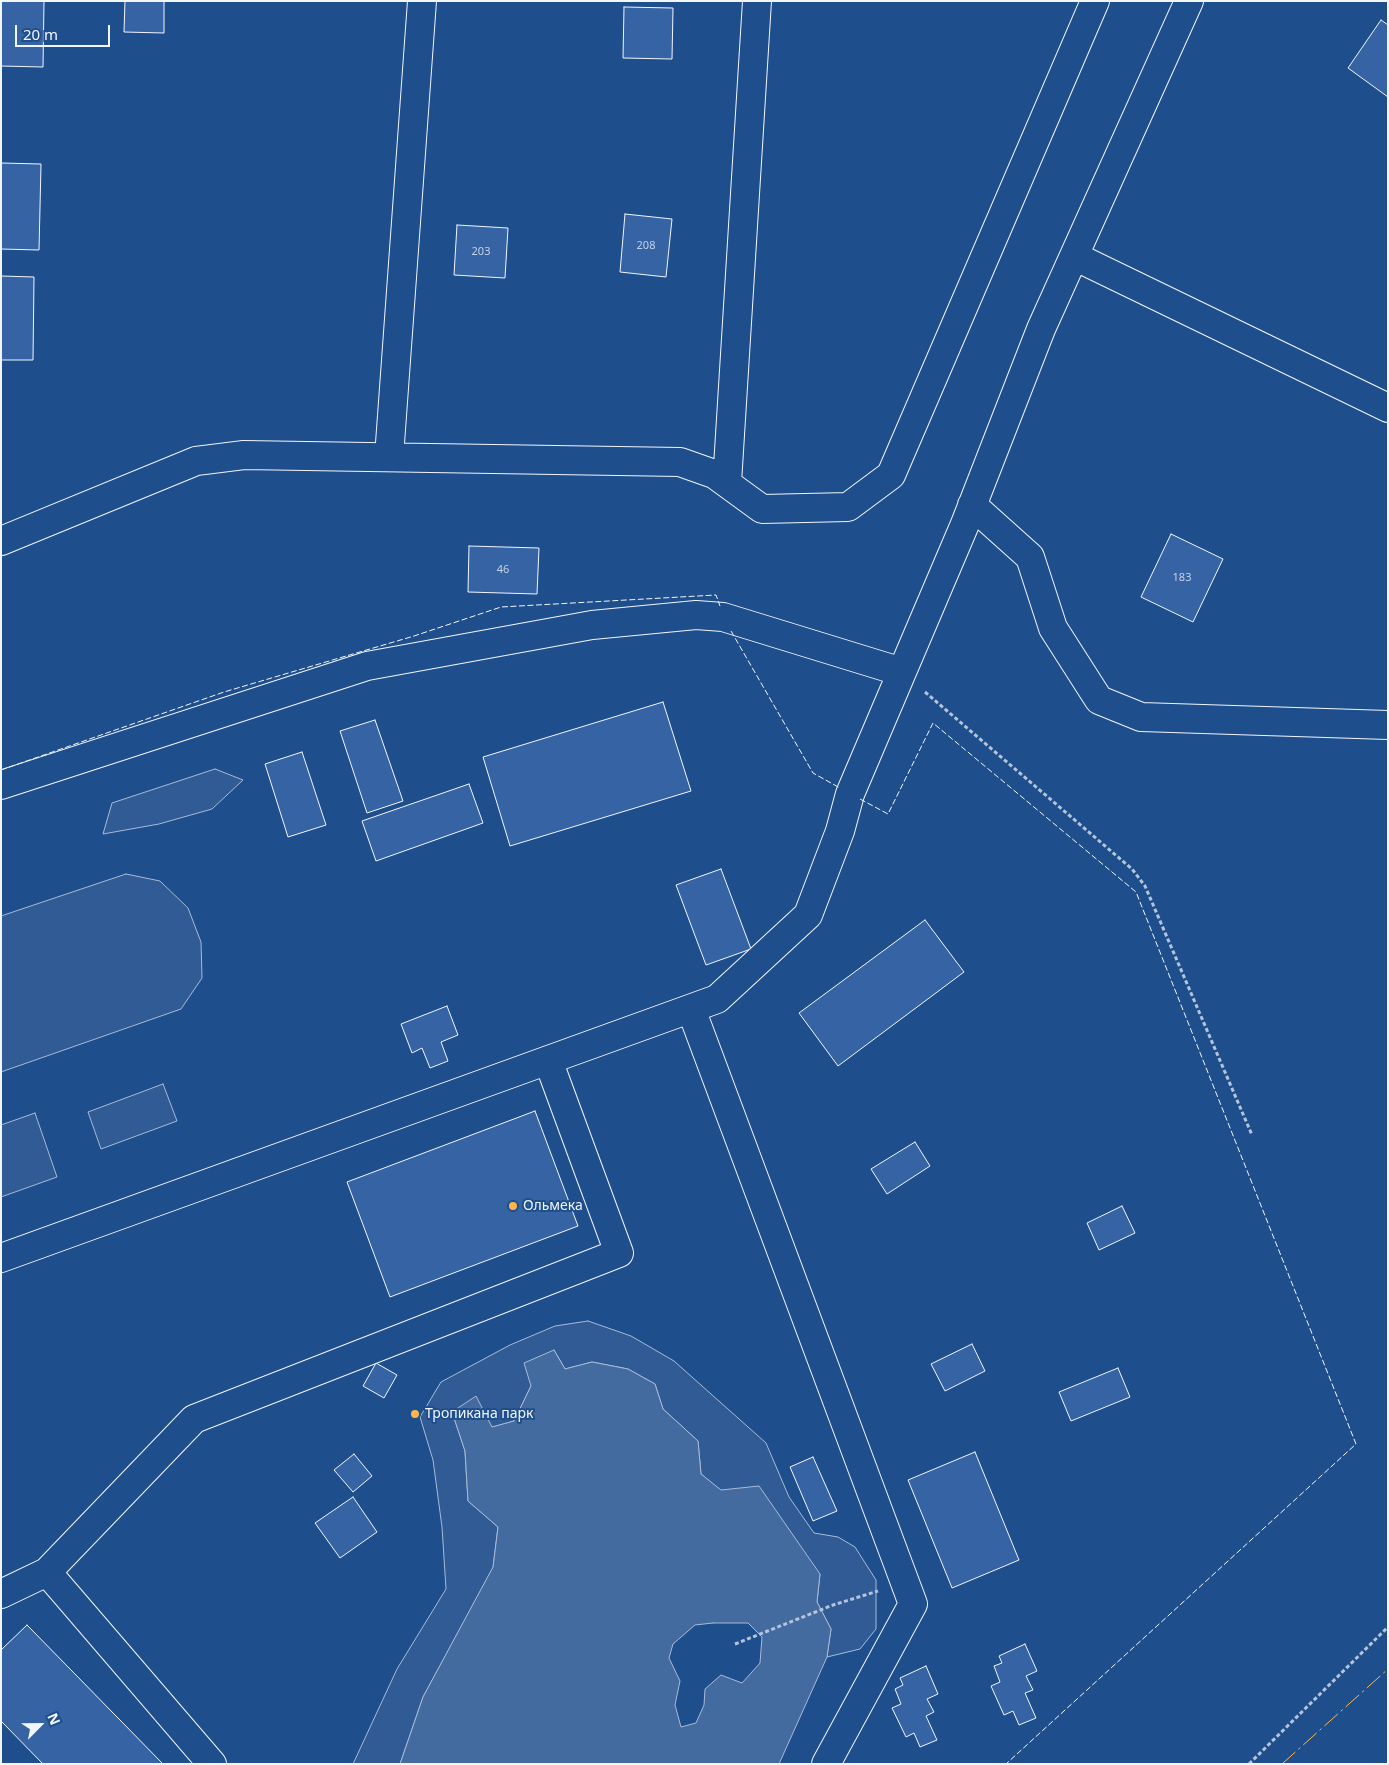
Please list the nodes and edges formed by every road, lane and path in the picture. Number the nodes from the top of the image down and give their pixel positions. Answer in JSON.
{"nodes":[{"id":1,"x":422,"y":1,"type":"edge"},
{"id":2,"x":757,"y":1,"type":"edge"},
{"id":3,"x":1094,"y":1,"type":"edge"},
{"id":4,"x":1189,"y":1,"type":"edge"},
{"id":5,"x":1074,"y":256,"type":"junction"},
{"id":6,"x":1388,"y":408,"type":"edge"},
{"id":7,"x":389,"y":457,"type":"junction"},
{"id":8,"x":727,"y":483,"type":"junction"},
{"id":9,"x":972,"y":504,"type":"junction"},
{"id":10,"x":1,"y":542,"type":"edge"},
{"id":11,"x":902,"y":672,"type":"junction"},
{"id":12,"x":1388,"y":726,"type":"edge"},
{"id":13,"x":1,"y":785,"type":"edge"},
{"id":14,"x":691,"y":1009,"type":"junction"},
{"id":15,"x":548,"y":1060,"type":"junction"},
{"id":16,"x":1252,"y":1135,"type":"dead end"},
{"id":17,"x":1,"y":1258,"type":"edge"},
{"id":18,"x":47,"y":1572,"type":"junction"},
{"id":19,"x":905,"y":1581,"type":"junction"},
{"id":20,"x":1,"y":1594,"type":"edge"},
{"id":21,"x":1388,"y":1627,"type":"edge"},
{"id":22,"x":736,"y":1644,"type":"dead end"},
{"id":23,"x":212,"y":1764,"type":"edge"},
{"id":24,"x":826,"y":1764,"type":"edge"},
{"id":25,"x":1249,"y":1764,"type":"edge"}],
"edges":[{"from":1,"to":7,"type":"street"},
{"from":2,"to":8,"type":"street"},
{"from":3,"to":8,"type":"street"},
{"from":4,"to":5,"type":"street"},
{"from":5,"to":6,"type":"street"},
{"from":5,"to":9,"type":"street"},
{"from":7,"to":8,"type":"street"},
{"from":7,"to":10,"type":"street"},
{"from":9,"to":11,"type":"street"},
{"from":9,"to":12,"type":"street"},
{"from":11,"to":13,"type":"street"},
{"from":11,"to":14,"type":"street"},
{"from":11,"to":16,"type":"path"},
{"from":14,"to":15,"type":"street"},
{"from":14,"to":19,"type":"street"},
{"from":15,"to":17,"type":"street"},
{"from":15,"to":18,"type":"street"},
{"from":18,"to":20,"type":"street"},
{"from":18,"to":23,"type":"street"},
{"from":19,"to":22,"type":"path"},
{"from":19,"to":24,"type":"street"},
{"from":21,"to":25,"type":"path"}]}
